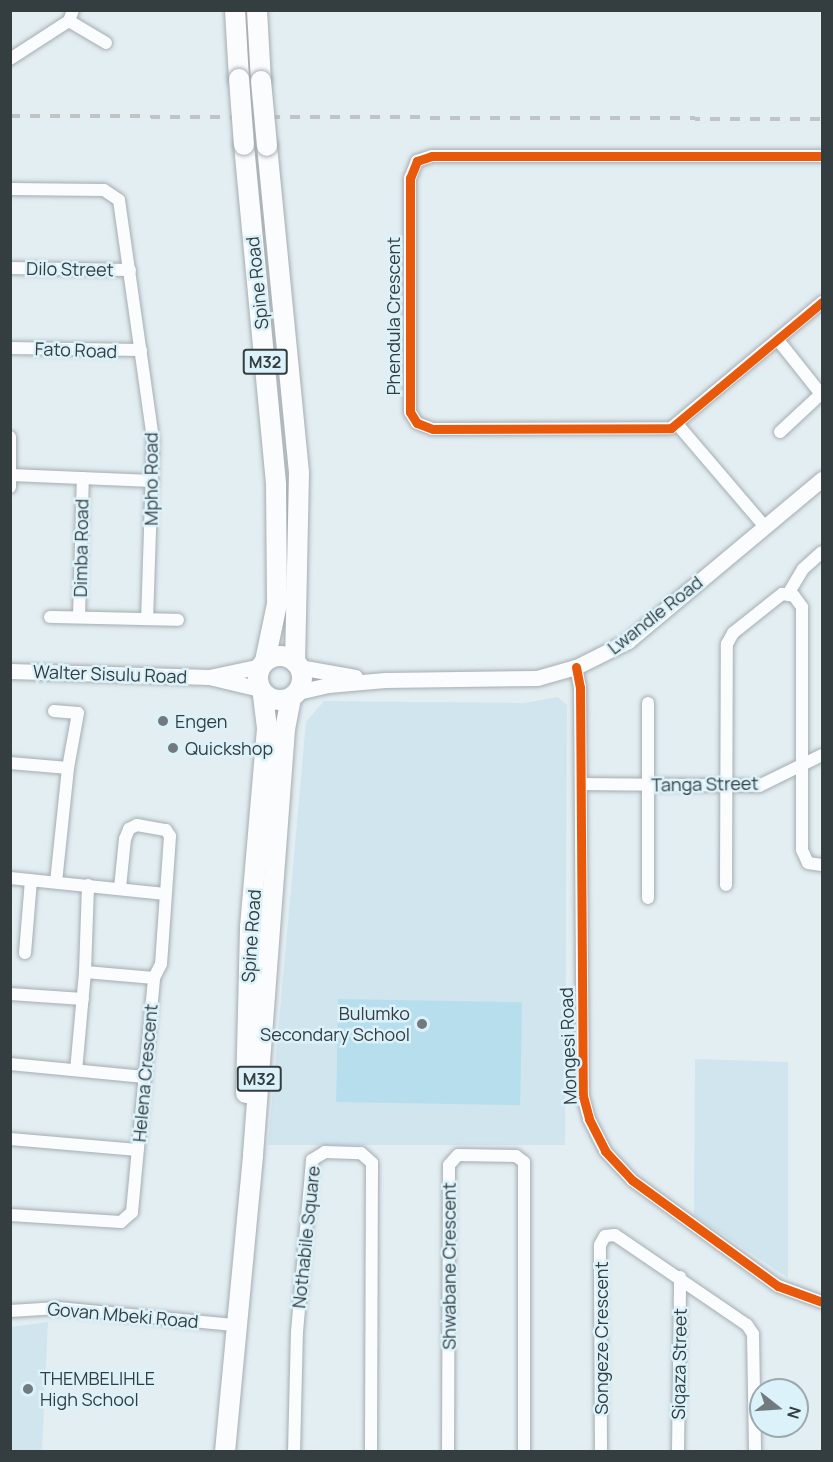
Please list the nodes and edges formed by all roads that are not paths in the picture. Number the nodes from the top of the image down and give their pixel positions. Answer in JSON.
{"nodes":[{"id":1,"x":235,"y":10,"type":"edge"},
{"id":2,"x":257,"y":10,"type":"edge"},
{"id":3,"x":71,"y":16,"type":"edge"},
{"id":4,"x":106,"y":43,"type":"dead end"},
{"id":5,"x":10,"y":59,"type":"edge"},
{"id":6,"x":822,"y":156,"type":"edge"},
{"id":7,"x":10,"y":189,"type":"edge"},
{"id":8,"x":10,"y":268,"type":"edge"},
{"id":9,"x":130,"y":270,"type":"junction"},
{"id":10,"x":822,"y":302,"type":"edge"},
{"id":11,"x":778,"y":340,"type":"junction"},
{"id":12,"x":10,"y":348,"type":"edge"},
{"id":13,"x":141,"y":350,"type":"junction"},
{"id":14,"x":822,"y":394,"type":"edge"},
{"id":15,"x":678,"y":425,"type":"junction"},
{"id":16,"x":780,"y":432,"type":"dead end"},
{"id":17,"x":10,"y":438,"type":"edge"},
{"id":18,"x":11,"y":475,"type":"edge"},
{"id":19,"x":83,"y":478,"type":"junction"},
{"id":20,"x":822,"y":479,"type":"edge"},
{"id":21,"x":152,"y":481,"type":"junction"},
{"id":22,"x":10,"y":487,"type":"edge"},
{"id":23,"x":765,"y":527,"type":"junction"},
{"id":24,"x":822,"y":552,"type":"edge"},
{"id":25,"x":788,"y":594,"type":"junction"},
{"id":26,"x":50,"y":617,"type":"dead end"},
{"id":27,"x":80,"y":617,"type":"junction"},
{"id":28,"x":147,"y":618,"type":"junction"},
{"id":29,"x":178,"y":620,"type":"dead end"},
{"id":30,"x":263,"y":664,"type":"junction"},
{"id":31,"x":297,"y":664,"type":"junction"},
{"id":32,"x":576,"y":668,"type":"junction"},
{"id":33,"x":10,"y":671,"type":"edge"},
{"id":34,"x":209,"y":677,"type":"junction"},
{"id":35,"x":385,"y":681,"type":"junction"},
{"id":36,"x":262,"y":692,"type":"junction"},
{"id":37,"x":294,"y":695,"type":"junction"},
{"id":38,"x":648,"y":703,"type":"dead end"},
{"id":39,"x":54,"y":711,"type":"dead end"},
{"id":40,"x":822,"y":755,"type":"edge"},
{"id":41,"x":10,"y":763,"type":"edge"},
{"id":42,"x":802,"y":766,"type":"junction"},
{"id":43,"x":68,"y":768,"type":"junction"},
{"id":44,"x":581,"y":784,"type":"junction"},
{"id":45,"x":648,"y":785,"type":"junction"},
{"id":46,"x":724,"y":785,"type":"junction"},
{"id":47,"x":822,"y":865,"type":"edge"},
{"id":48,"x":10,"y":878,"type":"edge"},
{"id":49,"x":31,"y":880,"type":"junction"},
{"id":50,"x":56,"y":882,"type":"junction"},
{"id":51,"x":88,"y":885,"type":"junction"},
{"id":52,"x":726,"y":885,"type":"dead end"},
{"id":53,"x":120,"y":888,"type":"junction"},
{"id":54,"x":165,"y":894,"type":"junction"},
{"id":55,"x":648,"y":898,"type":"dead end"},
{"id":56,"x":25,"y":953,"type":"dead end"},
{"id":57,"x":85,"y":972,"type":"junction"},
{"id":58,"x":154,"y":978,"type":"junction"},
{"id":59,"x":10,"y":994,"type":"edge"},
{"id":60,"x":82,"y":999,"type":"junction"},
{"id":61,"x":10,"y":1064,"type":"edge"},
{"id":62,"x":76,"y":1070,"type":"junction"},
{"id":63,"x":144,"y":1077,"type":"junction"},
{"id":64,"x":10,"y":1139,"type":"edge"},
{"id":65,"x":138,"y":1150,"type":"junction"},
{"id":66,"x":10,"y":1215,"type":"edge"},
{"id":67,"x":246,"y":1216,"type":"junction"},
{"id":68,"x":680,"y":1277,"type":"junction"},
{"id":69,"x":822,"y":1302,"type":"edge"},
{"id":70,"x":10,"y":1311,"type":"edge"},
{"id":71,"x":236,"y":1325,"type":"junction"},
{"id":72,"x":225,"y":1452,"type":"edge"},
{"id":73,"x":294,"y":1452,"type":"edge"},
{"id":74,"x":371,"y":1452,"type":"edge"},
{"id":75,"x":448,"y":1452,"type":"edge"},
{"id":76,"x":524,"y":1452,"type":"edge"},
{"id":77,"x":601,"y":1452,"type":"edge"},
{"id":78,"x":678,"y":1452,"type":"edge"},
{"id":79,"x":755,"y":1452,"type":"edge"}],
"edges":[{"from":1,"to":30,"type":"main road","name":"Spine Road","number":"M32","bridge":true},
{"from":2,"to":31,"type":"main road","name":"Spine Road","number":"M32","bridge":true},
{"from":3,"to":4,"type":"street"},
{"from":3,"to":5,"type":"street"},
{"from":6,"to":15,"type":"street","name":"Phendula Crescent"},
{"from":7,"to":9,"type":"street","name":"Mpho Road"},
{"from":8,"to":9,"type":"street","name":"Dilo Street"},
{"from":9,"to":13,"type":"street","name":"Mpho Road"},
{"from":10,"to":11,"type":"street"},
{"from":11,"to":14,"type":"street"},
{"from":11,"to":15,"type":"street"},
{"from":12,"to":13,"type":"street","name":"Fato Road"},
{"from":13,"to":21,"type":"street","name":"Mpho Road"},
{"from":14,"to":16,"type":"street"},
{"from":15,"to":23,"type":"street"},
{"from":17,"to":18,"type":"street"},
{"from":18,"to":19,"type":"street"},
{"from":18,"to":22,"type":"street"},
{"from":19,"to":21,"type":"street"},
{"from":19,"to":27,"type":"street","name":"Dimba Road"},
{"from":20,"to":23,"type":"street","name":"Lwandle Road"},
{"from":21,"to":28,"type":"street","name":"Mpho Road"},
{"from":23,"to":32,"type":"street","name":"Lwandle Road"},
{"from":24,"to":25,"type":"street"},
{"from":25,"to":42,"type":"street"},
{"from":25,"to":46,"type":"street"},
{"from":26,"to":27,"type":"street"},
{"from":27,"to":28,"type":"street"},
{"from":28,"to":29,"type":"street"},
{"from":30,"to":31,"type":"main road"},
{"from":30,"to":34,"type":"street","name":"Walter Sisulu Road"},
{"from":30,"to":36,"type":"main road","name":"Spine Road","number":"M32"},
{"from":31,"to":35,"type":"street","name":"Lwandle Road"},
{"from":31,"to":37,"type":"main road","name":"Spine Road","number":"M32"},
{"from":32,"to":35,"type":"street","name":"Lwandle Road"},
{"from":32,"to":44,"type":"street","name":"Mongesi Road"},
{"from":33,"to":34,"type":"street","name":"Walter Sisulu Road"},
{"from":34,"to":36,"type":"street","name":"Walter Sisulu Road"},
{"from":35,"to":37,"type":"street","name":"Lwandle Road"},
{"from":36,"to":37,"type":"main road"},
{"from":36,"to":67,"type":"main road","name":"Spine Road","number":"M32"},
{"from":37,"to":67,"type":"main road","name":"Spine Road","number":"M32"},
{"from":38,"to":45,"type":"street"},
{"from":39,"to":43,"type":"street"},
{"from":40,"to":42,"type":"street","name":"Tanga Street"},
{"from":41,"to":43,"type":"street"},
{"from":42,"to":46,"type":"street","name":"Tanga Street"},
{"from":42,"to":47,"type":"street"},
{"from":43,"to":50,"type":"street"},
{"from":44,"to":45,"type":"street","name":"Tanga Street"},
{"from":44,"to":69,"type":"street","name":"Mongesi Road"},
{"from":45,"to":46,"type":"street","name":"Tanga Street"},
{"from":45,"to":55,"type":"street"},
{"from":46,"to":52,"type":"street"},
{"from":48,"to":49,"type":"street"},
{"from":49,"to":50,"type":"street"},
{"from":49,"to":56,"type":"street"},
{"from":50,"to":51,"type":"street"},
{"from":51,"to":53,"type":"street"},
{"from":51,"to":57,"type":"street"},
{"from":53,"to":54,"type":"street"},
{"from":53,"to":54,"type":"street"},
{"from":54,"to":58,"type":"street"},
{"from":57,"to":58,"type":"street","name":"Helena Crescent"},
{"from":57,"to":60,"type":"street"},
{"from":58,"to":63,"type":"street","name":"Helena Crescent"},
{"from":59,"to":60,"type":"street"},
{"from":60,"to":62,"type":"street"},
{"from":61,"to":62,"type":"street"},
{"from":62,"to":63,"type":"street"},
{"from":63,"to":65,"type":"street","name":"Helena Crescent"},
{"from":64,"to":65,"type":"street"},
{"from":65,"to":66,"type":"street","name":"Helena Crescent"},
{"from":67,"to":71,"type":"main road","name":"Spine Road","number":"M32"},
{"from":68,"to":77,"type":"street","name":"Songeze Crescent"},
{"from":68,"to":78,"type":"street","name":"Siqaza Street"},
{"from":68,"to":79,"type":"street","name":"Songeze Crescent"},
{"from":70,"to":71,"type":"street","name":"Govan Mbeki Road"},
{"from":71,"to":72,"type":"main road","name":"Spine Road","number":"M32"},
{"from":73,"to":74,"type":"street","name":"Nothabile Square"},
{"from":75,"to":76,"type":"street","name":"Shwabane Crescent"}]}
